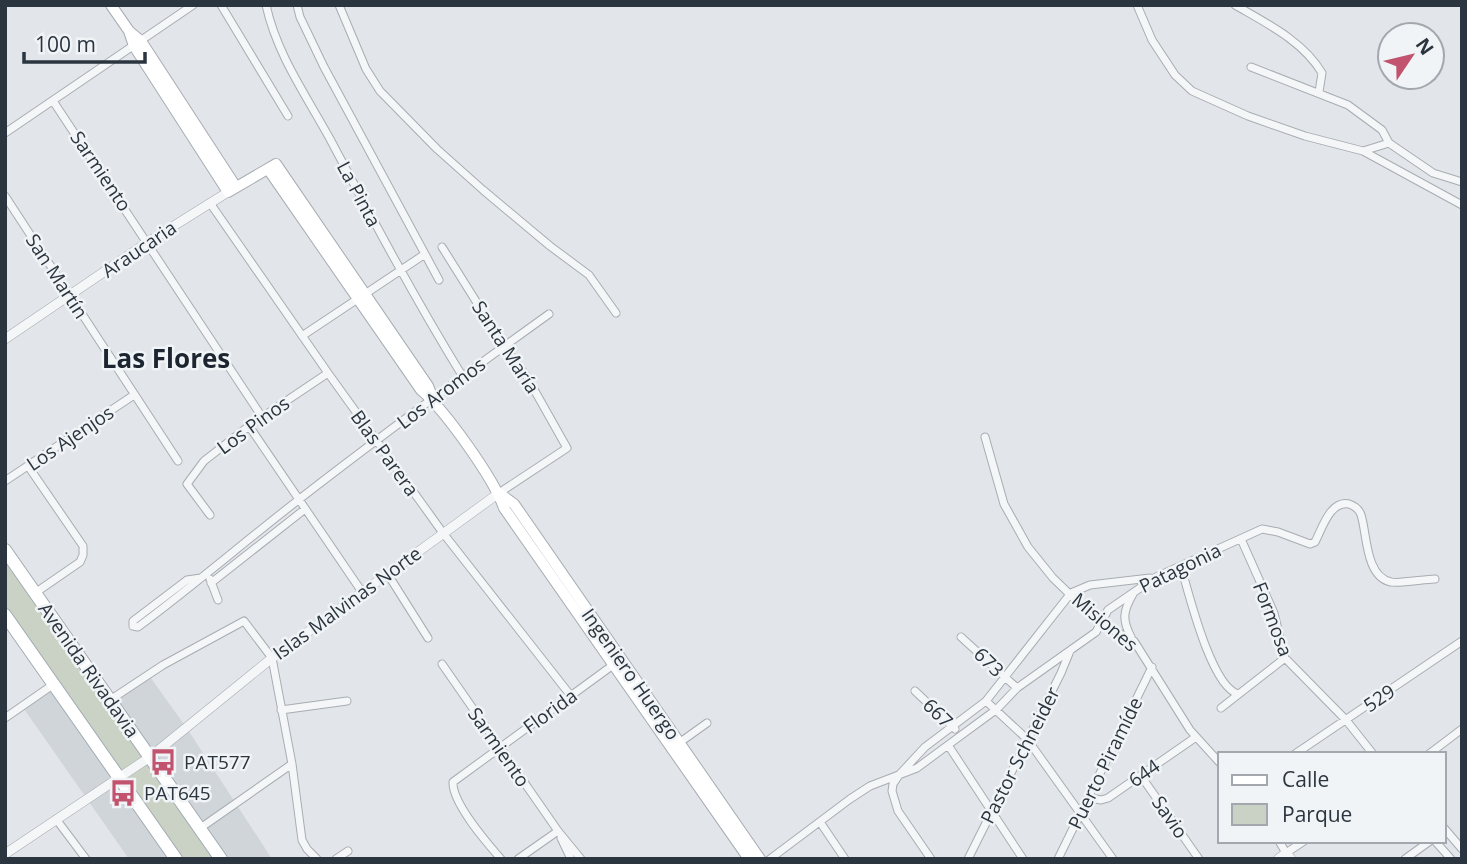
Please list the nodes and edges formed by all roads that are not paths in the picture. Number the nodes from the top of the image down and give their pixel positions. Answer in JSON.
{"nodes":[{"id":1,"x":111,"y":5,"type":"edge"},
{"id":2,"x":193,"y":5,"type":"edge"},
{"id":3,"x":221,"y":5,"type":"edge"},
{"id":4,"x":266,"y":5,"type":"edge"},
{"id":5,"x":297,"y":5,"type":"edge"},
{"id":6,"x":339,"y":5,"type":"edge"},
{"id":7,"x":1137,"y":5,"type":"edge"},
{"id":8,"x":1235,"y":5,"type":"edge"},
{"id":9,"x":138,"y":44,"type":"junction"},
{"id":10,"x":1251,"y":67,"type":"dead end"},
{"id":11,"x":1319,"y":92,"type":"junction"},
{"id":12,"x":53,"y":101,"type":"junction"},
{"id":13,"x":288,"y":116,"type":"dead end"},
{"id":14,"x":5,"y":133,"type":"edge"},
{"id":15,"x":1390,"y":143,"type":"junction"},
{"id":16,"x":1363,"y":151,"type":"junction"},
{"id":17,"x":272,"y":166,"type":"joint"},
{"id":18,"x":1462,"y":182,"type":"edge"},
{"id":19,"x":232,"y":190,"type":"junction"},
{"id":20,"x":5,"y":196,"type":"edge"},
{"id":21,"x":210,"y":203,"type":"junction"},
{"id":22,"x":1462,"y":205,"type":"edge"},
{"id":23,"x":148,"y":242,"type":"junction"},
{"id":24,"x":442,"y":247,"type":"dead end"},
{"id":25,"x":425,"y":254,"type":"junction"},
{"id":26,"x":400,"y":271,"type":"junction"},
{"id":27,"x":439,"y":281,"type":"dead end"},
{"id":28,"x":69,"y":296,"type":"junction"},
{"id":29,"x":360,"y":296,"type":"junction"},
{"id":30,"x":616,"y":313,"type":"dead end"},
{"id":31,"x":549,"y":314,"type":"dead end"},
{"id":32,"x":302,"y":336,"type":"junction"},
{"id":33,"x":5,"y":339,"type":"edge"},
{"id":34,"x":504,"y":346,"type":"junction"},
{"id":35,"x":328,"y":373,"type":"junction"},
{"id":36,"x":463,"y":377,"type":"junction"},
{"id":37,"x":134,"y":395,"type":"junction"},
{"id":38,"x":433,"y":400,"type":"junction"},
{"id":39,"x":262,"y":417,"type":"junction"},
{"id":40,"x":248,"y":426,"type":"junction"},
{"id":41,"x":985,"y":438,"type":"dead end"},
{"id":42,"x":376,"y":442,"type":"junction"},
{"id":43,"x":566,"y":448,"type":"joint"},
{"id":44,"x":178,"y":461,"type":"dead end"},
{"id":45,"x":28,"y":467,"type":"junction"},
{"id":46,"x":5,"y":481,"type":"edge"},
{"id":47,"x":499,"y":493,"type":"junction"},
{"id":48,"x":299,"y":500,"type":"junction"},
{"id":49,"x":304,"y":509,"type":"junction"},
{"id":50,"x":210,"y":515,"type":"dead end"},
{"id":51,"x":443,"y":533,"type":"junction"},
{"id":52,"x":1241,"y":539,"type":"junction"},
{"id":53,"x":7,"y":556,"type":"edge"},
{"id":54,"x":1181,"y":567,"type":"junction"},
{"id":55,"x":387,"y":573,"type":"junction"},
{"id":56,"x":205,"y":575,"type":"junction"},
{"id":57,"x":1155,"y":578,"type":"junction"},
{"id":58,"x":1435,"y":579,"type":"dead end"},
{"id":59,"x":211,"y":583,"type":"junction"},
{"id":60,"x":1136,"y":589,"type":"junction"},
{"id":61,"x":362,"y":592,"type":"junction"},
{"id":62,"x":35,"y":593,"type":"junction"},
{"id":63,"x":1071,"y":593,"type":"junction"},
{"id":64,"x":218,"y":600,"type":"dead end"},
{"id":65,"x":6,"y":617,"type":"edge"},
{"id":66,"x":1102,"y":624,"type":"junction"},
{"id":67,"x":961,"y":637,"type":"dead end"},
{"id":68,"x":428,"y":638,"type":"dead end"},
{"id":69,"x":1131,"y":638,"type":"junction"},
{"id":70,"x":1462,"y":641,"type":"edge"},
{"id":71,"x":1070,"y":650,"type":"junction"},
{"id":72,"x":272,"y":658,"type":"junction"},
{"id":73,"x":1286,"y":658,"type":"junction"},
{"id":74,"x":442,"y":663,"type":"dead end"},
{"id":75,"x":613,"y":665,"type":"junction"},
{"id":76,"x":1152,"y":667,"type":"junction"},
{"id":77,"x":1005,"y":677,"type":"junction"},
{"id":78,"x":54,"y":684,"type":"junction"},
{"id":79,"x":1017,"y":688,"type":"junction"},
{"id":80,"x":915,"y":691,"type":"dead end"},
{"id":81,"x":1238,"y":694,"type":"junction"},
{"id":82,"x":571,"y":695,"type":"junction"},
{"id":83,"x":110,"y":700,"type":"junction"},
{"id":84,"x":347,"y":701,"type":"dead end"},
{"id":85,"x":986,"y":701,"type":"junction"},
{"id":86,"x":1221,"y":708,"type":"dead end"},
{"id":87,"x":997,"y":709,"type":"junction"},
{"id":88,"x":281,"y":710,"type":"junction"},
{"id":89,"x":5,"y":718,"type":"edge"},
{"id":90,"x":1346,"y":720,"type":"junction"},
{"id":91,"x":707,"y":723,"type":"dead end"},
{"id":92,"x":952,"y":726,"type":"junction"},
{"id":93,"x":1462,"y":729,"type":"edge"},
{"id":94,"x":962,"y":735,"type":"junction"},
{"id":95,"x":1196,"y":737,"type":"junction"},
{"id":96,"x":1027,"y":739,"type":"junction"},
{"id":97,"x":680,"y":743,"type":"junction"},
{"id":98,"x":948,"y":745,"type":"junction"},
{"id":99,"x":500,"y":748,"type":"junction"},
{"id":100,"x":1298,"y":752,"type":"edge"},
{"id":101,"x":1371,"y":752,"type":"edge"},
{"id":102,"x":1432,"y":752,"type":"edge"},
{"id":103,"x":150,"y":757,"type":"junction"},
{"id":104,"x":1218,"y":761,"type":"edge"},
{"id":105,"x":292,"y":764,"type":"junction"},
{"id":106,"x":899,"y":775,"type":"junction"},
{"id":107,"x":1141,"y":776,"type":"junction"},
{"id":108,"x":118,"y":777,"type":"junction"},
{"id":109,"x":1090,"y":797,"type":"junction"},
{"id":110,"x":992,"y":810,"type":"junction"},
{"id":111,"x":1081,"y":813,"type":"junction"},
{"id":112,"x":56,"y":820,"type":"junction"},
{"id":113,"x":820,"y":822,"type":"junction"},
{"id":114,"x":199,"y":828,"type":"junction"},
{"id":115,"x":1446,"y":830,"type":"edge"},
{"id":116,"x":558,"y":831,"type":"junction"},
{"id":117,"x":1302,"y":843,"type":"edge"},
{"id":118,"x":1430,"y":843,"type":"edge"},
{"id":119,"x":1435,"y":843,"type":"edge"},
{"id":120,"x":1462,"y":849,"type":"edge"},
{"id":121,"x":348,"y":851,"type":"dead end"},
{"id":122,"x":5,"y":854,"type":"edge"},
{"id":123,"x":171,"y":857,"type":"edge"},
{"id":124,"x":928,"y":857,"type":"edge"},
{"id":125,"x":1285,"y":857,"type":"edge"},
{"id":126,"x":86,"y":859,"type":"edge"},
{"id":127,"x":221,"y":859,"type":"edge"},
{"id":128,"x":317,"y":859,"type":"edge"},
{"id":129,"x":336,"y":859,"type":"edge"},
{"id":130,"x":501,"y":859,"type":"edge"},
{"id":131,"x":518,"y":859,"type":"edge"},
{"id":132,"x":571,"y":859,"type":"edge"},
{"id":133,"x":581,"y":859,"type":"edge"},
{"id":134,"x":749,"y":859,"type":"edge"},
{"id":135,"x":760,"y":859,"type":"edge"},
{"id":136,"x":770,"y":859,"type":"edge"},
{"id":137,"x":845,"y":859,"type":"edge"},
{"id":138,"x":968,"y":859,"type":"edge"},
{"id":139,"x":1023,"y":859,"type":"edge"},
{"id":140,"x":1058,"y":859,"type":"edge"},
{"id":141,"x":1114,"y":859,"type":"edge"},
{"id":142,"x":1199,"y":859,"type":"edge"},
{"id":143,"x":1405,"y":859,"type":"edge"},
{"id":144,"x":1451,"y":859,"type":"edge"}],
"edges":[{"from":1,"to":9,"type":"main road"},
{"from":2,"to":9,"type":"street"},
{"from":3,"to":13,"type":"street"},
{"from":4,"to":26,"type":"street","name":"La Pinta"},
{"from":5,"to":25,"type":"street"},
{"from":6,"to":30,"type":"street"},
{"from":7,"to":16,"type":"street"},
{"from":8,"to":11,"type":"street"},
{"from":9,"to":12,"type":"street"},
{"from":9,"to":19,"type":"main road"},
{"from":10,"to":11,"type":"street"},
{"from":11,"to":15,"type":"street"},
{"from":12,"to":14,"type":"street"},
{"from":12,"to":23,"type":"street","name":"Sarmiento"},
{"from":15,"to":16,"type":"street"},
{"from":15,"to":18,"type":"street"},
{"from":16,"to":22,"type":"street"},
{"from":17,"to":19,"type":"main road","name":"Araucaria"},
{"from":17,"to":29,"type":"main road","name":"Ingeniero Huergo"},
{"from":19,"to":21,"type":"street","name":"Araucaria"},
{"from":20,"to":28,"type":"street","name":"San Martín"},
{"from":21,"to":23,"type":"street","name":"Araucaria"},
{"from":21,"to":32,"type":"street","name":"Blas Parera"},
{"from":23,"to":28,"type":"street","name":"Araucaria"},
{"from":23,"to":39,"type":"street","name":"Sarmiento"},
{"from":24,"to":34,"type":"street","name":"Santa María"},
{"from":25,"to":26,"type":"street"},
{"from":25,"to":27,"type":"street"},
{"from":26,"to":29,"type":"street"},
{"from":26,"to":36,"type":"street","name":"La Pinta"},
{"from":28,"to":33,"type":"street","name":"Araucaria"},
{"from":28,"to":37,"type":"street","name":"San Martín"},
{"from":29,"to":32,"type":"street"},
{"from":29,"to":38,"type":"main road","name":"Ingeniero Huergo"},
{"from":31,"to":34,"type":"street","name":"Los Aromos"},
{"from":32,"to":35,"type":"street","name":"Blas Parera"},
{"from":34,"to":36,"type":"street","name":"Los Aromos"},
{"from":34,"to":43,"type":"street","name":"Santa María"},
{"from":35,"to":39,"type":"street","name":"Los Pinos"},
{"from":35,"to":42,"type":"street","name":"Blas Parera"},
{"from":36,"to":38,"type":"street","name":"Los Aromos"},
{"from":37,"to":44,"type":"street","name":"San Martín"},
{"from":37,"to":45,"type":"street","name":"Los Ajenjos"},
{"from":38,"to":42,"type":"street","name":"Los Aromos"},
{"from":38,"to":47,"type":"main road","name":"Ingeniero Huergo"},
{"from":39,"to":40,"type":"street","name":"Los Pinos"},
{"from":40,"to":48,"type":"street"},
{"from":40,"to":50,"type":"street","name":"Los Pinos"},
{"from":41,"to":63,"type":"street","name":"Misiones"},
{"from":42,"to":48,"type":"street","name":"Los Aromos"},
{"from":42,"to":51,"type":"street","name":"Blas Parera"},
{"from":43,"to":47,"type":"street","name":"Islas Malvinas Norte"},
{"from":45,"to":46,"type":"street","name":"Los Ajenjos"},
{"from":45,"to":62,"type":"street"},
{"from":47,"to":51,"type":"street","name":"Islas Malvinas Norte"},
{"from":47,"to":75,"type":"main road","name":"Ingeniero Huergo"},
{"from":47,"to":97,"type":"main road","name":"Ingeniero Huergo"},
{"from":48,"to":49,"type":"street"},
{"from":48,"to":56,"type":"street","name":"Los Aromos"},
{"from":49,"to":59,"type":"street"},
{"from":49,"to":61,"type":"street"},
{"from":51,"to":55,"type":"street","name":"Islas Malvinas Norte"},
{"from":51,"to":82,"type":"street","name":"Blas Parera"},
{"from":52,"to":54,"type":"street","name":"Patagonia"},
{"from":52,"to":58,"type":"street","name":"Patagonia"},
{"from":52,"to":73,"type":"street","name":"Formosa"},
{"from":53,"to":62,"type":"main road","name":"Avenida Rivadavia"},
{"from":54,"to":57,"type":"street","name":"Patagonia"},
{"from":54,"to":81,"type":"street"},
{"from":55,"to":61,"type":"street","name":"Islas Malvinas Norte"},
{"from":55,"to":68,"type":"street"},
{"from":56,"to":56,"type":"street","name":"Los Aromos"},
{"from":56,"to":59,"type":"street"},
{"from":57,"to":60,"type":"street","name":"Patagonia"},
{"from":57,"to":63,"type":"street"},
{"from":59,"to":64,"type":"street"},
{"from":60,"to":66,"type":"street","name":"Patagonia"},
{"from":60,"to":69,"type":"street"},
{"from":61,"to":72,"type":"street","name":"Islas Malvinas Norte"},
{"from":62,"to":83,"type":"main road","name":"Avenida Rivadavia"},
{"from":63,"to":66,"type":"street","name":"Misiones"},
{"from":63,"to":77,"type":"street"},
{"from":65,"to":78,"type":"main road","name":"Avenida Rivadavia"},
{"from":66,"to":69,"type":"street","name":"Misiones"},
{"from":66,"to":71,"type":"street","name":"Patagonia"},
{"from":67,"to":77,"type":"street","name":"673"},
{"from":69,"to":76,"type":"street","name":"Misiones"},
{"from":70,"to":90,"type":"street","name":"529"},
{"from":71,"to":79,"type":"street","name":"Patagonia"},
{"from":71,"to":96,"type":"street","name":"Pastor Schneider"},
{"from":72,"to":83,"type":"street"},
{"from":72,"to":88,"type":"street"},
{"from":72,"to":103,"type":"street","name":"Islas Malvinas Norte"},
{"from":73,"to":81,"type":"street"},
{"from":73,"to":90,"type":"street","name":"Formosa"},
{"from":74,"to":99,"type":"street","name":"Sarmiento"},
{"from":75,"to":82,"type":"street","name":"Florida"},
{"from":75,"to":134,"type":"main road","name":"Ingeniero Huergo"},
{"from":76,"to":95,"type":"street","name":"Misiones"},
{"from":76,"to":109,"type":"street","name":"Puerto Piramíde"},
{"from":77,"to":79,"type":"street","name":"673"},
{"from":77,"to":85,"type":"street"},
{"from":78,"to":89,"type":"street"},
{"from":78,"to":108,"type":"main road","name":"Avenida Rivadavia"},
{"from":79,"to":87,"type":"street","name":"Patagonia"},
{"from":80,"to":92,"type":"street","name":"667"},
{"from":81,"to":86,"type":"street"},
{"from":82,"to":99,"type":"street","name":"Florida"},
{"from":83,"to":103,"type":"main road","name":"Avenida Rivadavia"},
{"from":84,"to":88,"type":"street"},
{"from":85,"to":87,"type":"street"},
{"from":85,"to":92,"type":"street"},
{"from":87,"to":94,"type":"street","name":"Patagonia"},
{"from":87,"to":96,"type":"street"},
{"from":88,"to":105,"type":"street"},
{"from":90,"to":100,"type":"street","name":"529"},
{"from":90,"to":101,"type":"street","name":"Formosa"},
{"from":91,"to":97,"type":"street"},
{"from":92,"to":94,"type":"street","name":"667"},
{"from":92,"to":106,"type":"street"},
{"from":93,"to":102,"type":"street"},
{"from":94,"to":98,"type":"street","name":"Patagonia"},
{"from":95,"to":104,"type":"street","name":"Misiones"},
{"from":95,"to":107,"type":"street","name":"644"},
{"from":96,"to":110,"type":"street","name":"Pastor Schneider"},
{"from":96,"to":111,"type":"street"},
{"from":97,"to":135,"type":"main road","name":"Ingeniero Huergo"},
{"from":98,"to":106,"type":"street","name":"Patagonia"},
{"from":98,"to":110,"type":"street"},
{"from":99,"to":116,"type":"street","name":"Sarmiento"},
{"from":99,"to":130,"type":"street","name":"Florida"},
{"from":103,"to":108,"type":"street","name":"Islas Malvinas Norte"},
{"from":103,"to":114,"type":"main road","name":"Avenida Rivadavia"},
{"from":105,"to":114,"type":"street"},
{"from":105,"to":128,"type":"street"},
{"from":106,"to":113,"type":"street","name":"Patagonia"},
{"from":106,"to":124,"type":"street"},
{"from":107,"to":109,"type":"street","name":"644"},
{"from":107,"to":142,"type":"street","name":"Savio"},
{"from":108,"to":112,"type":"street","name":"Islas Malvinas Norte"},
{"from":108,"to":123,"type":"main road","name":"Avenida Rivadavia"},
{"from":109,"to":111,"type":"street","name":"Puerto Piramíde"},
{"from":110,"to":138,"type":"street","name":"Pastor Schneider"},
{"from":110,"to":139,"type":"street"},
{"from":111,"to":140,"type":"street","name":"Puerto Piramíde"},
{"from":111,"to":141,"type":"street"},
{"from":112,"to":122,"type":"street","name":"Islas Malvinas Norte"},
{"from":112,"to":126,"type":"street"},
{"from":113,"to":136,"type":"street","name":"Patagonia"},
{"from":113,"to":137,"type":"street"},
{"from":114,"to":127,"type":"main road","name":"Avenida Rivadavia"},
{"from":115,"to":120,"type":"street"},
{"from":116,"to":131,"type":"street"},
{"from":116,"to":132,"type":"street","name":"Sarmiento"},
{"from":116,"to":133,"type":"street","name":"Sarmiento"},
{"from":117,"to":125,"type":"street"},
{"from":118,"to":143,"type":"street"},
{"from":119,"to":144,"type":"street"},
{"from":121,"to":129,"type":"street"}]}
